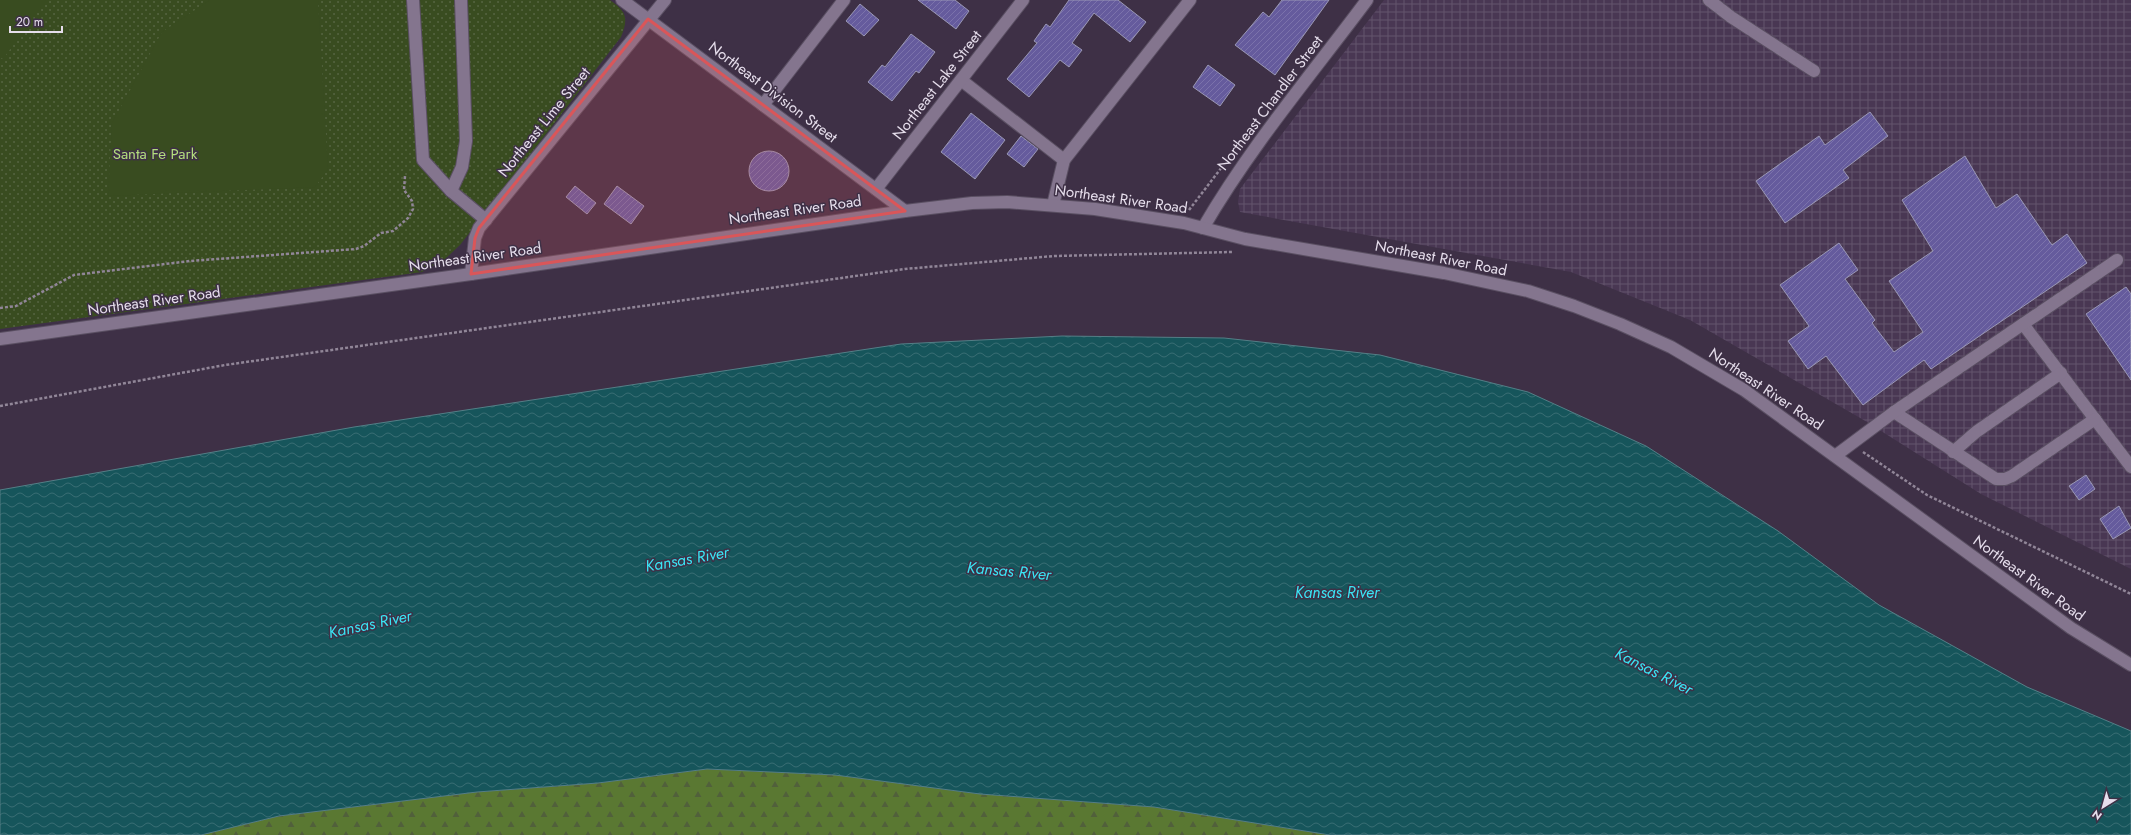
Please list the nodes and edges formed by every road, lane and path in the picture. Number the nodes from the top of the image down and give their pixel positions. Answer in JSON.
{"nodes":[{"id":1,"x":413,"y":0,"type":"edge"},
{"id":2,"x":461,"y":0,"type":"edge"},
{"id":3,"x":622,"y":0,"type":"edge"},
{"id":4,"x":665,"y":0,"type":"edge"},
{"id":5,"x":844,"y":0,"type":"edge"},
{"id":6,"x":1023,"y":0,"type":"edge"},
{"id":7,"x":1190,"y":0,"type":"edge"},
{"id":8,"x":1367,"y":0,"type":"edge"},
{"id":9,"x":1709,"y":0,"type":"edge"},
{"id":10,"x":648,"y":19,"type":"junction"},
{"id":11,"x":1814,"y":71,"type":"dead end"},
{"id":12,"x":961,"y":80,"type":"junction"},
{"id":13,"x":763,"y":105,"type":"junction"},
{"id":14,"x":1064,"y":160,"type":"junction"},
{"id":15,"x":405,"y":176,"type":"dead end"},
{"id":16,"x":876,"y":189,"type":"junction"},
{"id":17,"x":451,"y":191,"type":"junction"},
{"id":18,"x":1053,"y":205,"type":"junction"},
{"id":19,"x":904,"y":211,"type":"junction"},
{"id":20,"x":486,"y":220,"type":"junction"},
{"id":21,"x":1204,"y":228,"type":"junction"},
{"id":22,"x":1239,"y":250,"type":"dead end"},
{"id":23,"x":2116,"y":260,"type":"dead end"},
{"id":24,"x":471,"y":274,"type":"junction"},
{"id":25,"x":0,"y":308,"type":"edge"},
{"id":26,"x":2024,"y":324,"type":"junction"},
{"id":27,"x":0,"y":338,"type":"edge"},
{"id":28,"x":2061,"y":374,"type":"junction"},
{"id":29,"x":0,"y":406,"type":"edge"},
{"id":30,"x":1894,"y":412,"type":"junction"},
{"id":31,"x":2095,"y":419,"type":"junction"},
{"id":32,"x":1851,"y":444,"type":"junction"},
{"id":33,"x":1954,"y":452,"type":"junction"},
{"id":34,"x":1835,"y":456,"type":"junction"},
{"id":35,"x":2131,"y":467,"type":"edge"},
{"id":36,"x":2131,"y":594,"type":"edge"},
{"id":37,"x":2131,"y":665,"type":"edge"}],
"edges":[{"from":1,"to":17,"type":"street"},
{"from":2,"to":17,"type":"street"},
{"from":3,"to":10,"type":"street","name":"Northeast Division Street"},
{"from":4,"to":10,"type":"street","name":"Northeast Lime Street"},
{"from":5,"to":13,"type":"street"},
{"from":6,"to":12,"type":"street","name":"Northeast Lake Street"},
{"from":7,"to":14,"type":"street"},
{"from":8,"to":21,"type":"street","name":"Northeast Chandler Street"},
{"from":9,"to":11,"type":"street"},
{"from":10,"to":13,"type":"street","name":"Northeast Division Street"},
{"from":10,"to":20,"type":"street","name":"Northeast Lime Street"},
{"from":12,"to":14,"type":"street"},
{"from":12,"to":16,"type":"street","name":"Northeast Lake Street"},
{"from":13,"to":16,"type":"street","name":"Northeast Division Street"},
{"from":14,"to":18,"type":"street"},
{"from":15,"to":25,"type":"path"},
{"from":16,"to":19,"type":"street","name":"Northeast Division Street"},
{"from":17,"to":20,"type":"street"},
{"from":18,"to":19,"type":"street","name":"Northeast River Road"},
{"from":18,"to":21,"type":"street","name":"Northeast River Road"},
{"from":19,"to":24,"type":"street","name":"Northeast River Road"},
{"from":20,"to":24,"type":"street","name":"Northeast Lime Street"},
{"from":21,"to":34,"type":"street","name":"Northeast River Road"},
{"from":22,"to":29,"type":"path"},
{"from":23,"to":26,"type":"street"},
{"from":24,"to":27,"type":"street","name":"Northeast River Road"},
{"from":26,"to":28,"type":"street"},
{"from":26,"to":30,"type":"street"},
{"from":28,"to":31,"type":"street"},
{"from":28,"to":33,"type":"street"},
{"from":30,"to":32,"type":"street"},
{"from":30,"to":33,"type":"street"},
{"from":31,"to":33,"type":"street"},
{"from":31,"to":35,"type":"street"},
{"from":32,"to":34,"type":"street"},
{"from":32,"to":36,"type":"path"},
{"from":34,"to":37,"type":"street","name":"Northeast River Road"}]}
